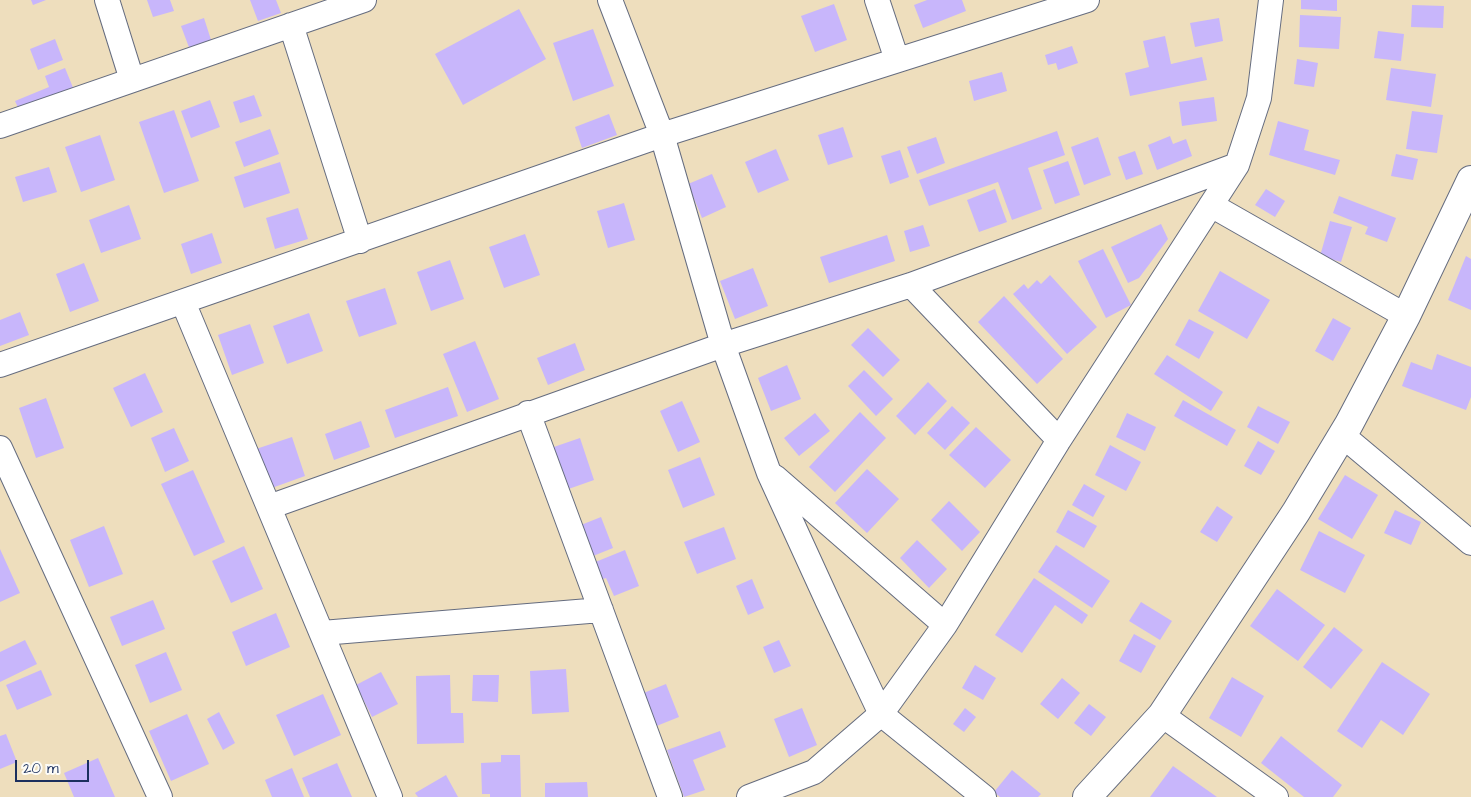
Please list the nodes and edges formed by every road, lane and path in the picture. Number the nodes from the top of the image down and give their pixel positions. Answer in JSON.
{"nodes":[{"id":1,"x":107,"y":0,"type":"edge"},
{"id":2,"x":364,"y":0,"type":"edge"},
{"id":3,"x":610,"y":0,"type":"edge"},
{"id":4,"x":877,"y":0,"type":"edge"},
{"id":5,"x":1087,"y":0,"type":"edge"},
{"id":6,"x":1271,"y":0,"type":"edge"},
{"id":7,"x":290,"y":26,"type":"junction"},
{"id":8,"x":897,"y":60,"type":"junction"},
{"id":9,"x":132,"y":80,"type":"junction"},
{"id":10,"x":0,"y":126,"type":"edge"},
{"id":11,"x":662,"y":135,"type":"junction"},
{"id":12,"x":1237,"y":165,"type":"junction"},
{"id":13,"x":1471,"y":180,"type":"edge"},
{"id":14,"x":1211,"y":205,"type":"junction"},
{"id":15,"x":360,"y":240,"type":"junction"},
{"id":16,"x":911,"y":285,"type":"junction"},
{"id":17,"x":183,"y":302,"type":"junction"},
{"id":18,"x":1406,"y":316,"type":"junction"},
{"id":19,"x":723,"y":345,"type":"junction"},
{"id":20,"x":0,"y":366,"type":"edge"},
{"id":21,"x":528,"y":413,"type":"junction"},
{"id":22,"x":1342,"y":435,"type":"junction"},
{"id":23,"x":1060,"y":440,"type":"junction"},
{"id":24,"x":0,"y":448,"type":"edge"},
{"id":25,"x":769,"y":473,"type":"junction"},
{"id":26,"x":269,"y":507,"type":"junction"},
{"id":27,"x":1471,"y":543,"type":"edge"},
{"id":28,"x":601,"y":610,"type":"junction"},
{"id":29,"x":945,"y":625,"type":"junction"},
{"id":30,"x":322,"y":633,"type":"junction"},
{"id":31,"x":881,"y":714,"type":"junction"},
{"id":32,"x":1162,"y":715,"type":"junction"},
{"id":33,"x":160,"y":797,"type":"edge"},
{"id":34,"x":390,"y":797,"type":"edge"},
{"id":35,"x":670,"y":797,"type":"edge"},
{"id":36,"x":749,"y":797,"type":"edge"},
{"id":37,"x":984,"y":797,"type":"edge"},
{"id":38,"x":1087,"y":797,"type":"edge"},
{"id":39,"x":1276,"y":797,"type":"edge"}],
"edges":[{"from":1,"to":9,"type":"street"},
{"from":2,"to":7,"type":"street"},
{"from":3,"to":11,"type":"street"},
{"from":4,"to":8,"type":"street"},
{"from":5,"to":8,"type":"street"},
{"from":6,"to":12,"type":"street"},
{"from":7,"to":9,"type":"street"},
{"from":7,"to":15,"type":"street"},
{"from":8,"to":11,"type":"street"},
{"from":9,"to":10,"type":"street"},
{"from":11,"to":15,"type":"street"},
{"from":11,"to":19,"type":"street"},
{"from":12,"to":14,"type":"street"},
{"from":12,"to":16,"type":"street"},
{"from":13,"to":18,"type":"street"},
{"from":14,"to":18,"type":"street"},
{"from":14,"to":23,"type":"street"},
{"from":15,"to":17,"type":"street"},
{"from":16,"to":19,"type":"street"},
{"from":16,"to":23,"type":"street"},
{"from":17,"to":20,"type":"street"},
{"from":17,"to":26,"type":"street"},
{"from":18,"to":22,"type":"street"},
{"from":19,"to":21,"type":"street"},
{"from":19,"to":25,"type":"street"},
{"from":21,"to":26,"type":"street"},
{"from":21,"to":28,"type":"street"},
{"from":22,"to":27,"type":"street"},
{"from":22,"to":32,"type":"street"},
{"from":23,"to":29,"type":"street"},
{"from":24,"to":33,"type":"street"},
{"from":25,"to":29,"type":"street"},
{"from":25,"to":31,"type":"street"},
{"from":26,"to":30,"type":"street"},
{"from":28,"to":30,"type":"street"},
{"from":28,"to":35,"type":"street"},
{"from":29,"to":31,"type":"street"},
{"from":30,"to":34,"type":"street"},
{"from":31,"to":36,"type":"street"},
{"from":31,"to":37,"type":"street"},
{"from":32,"to":38,"type":"street"},
{"from":32,"to":39,"type":"street"}]}
